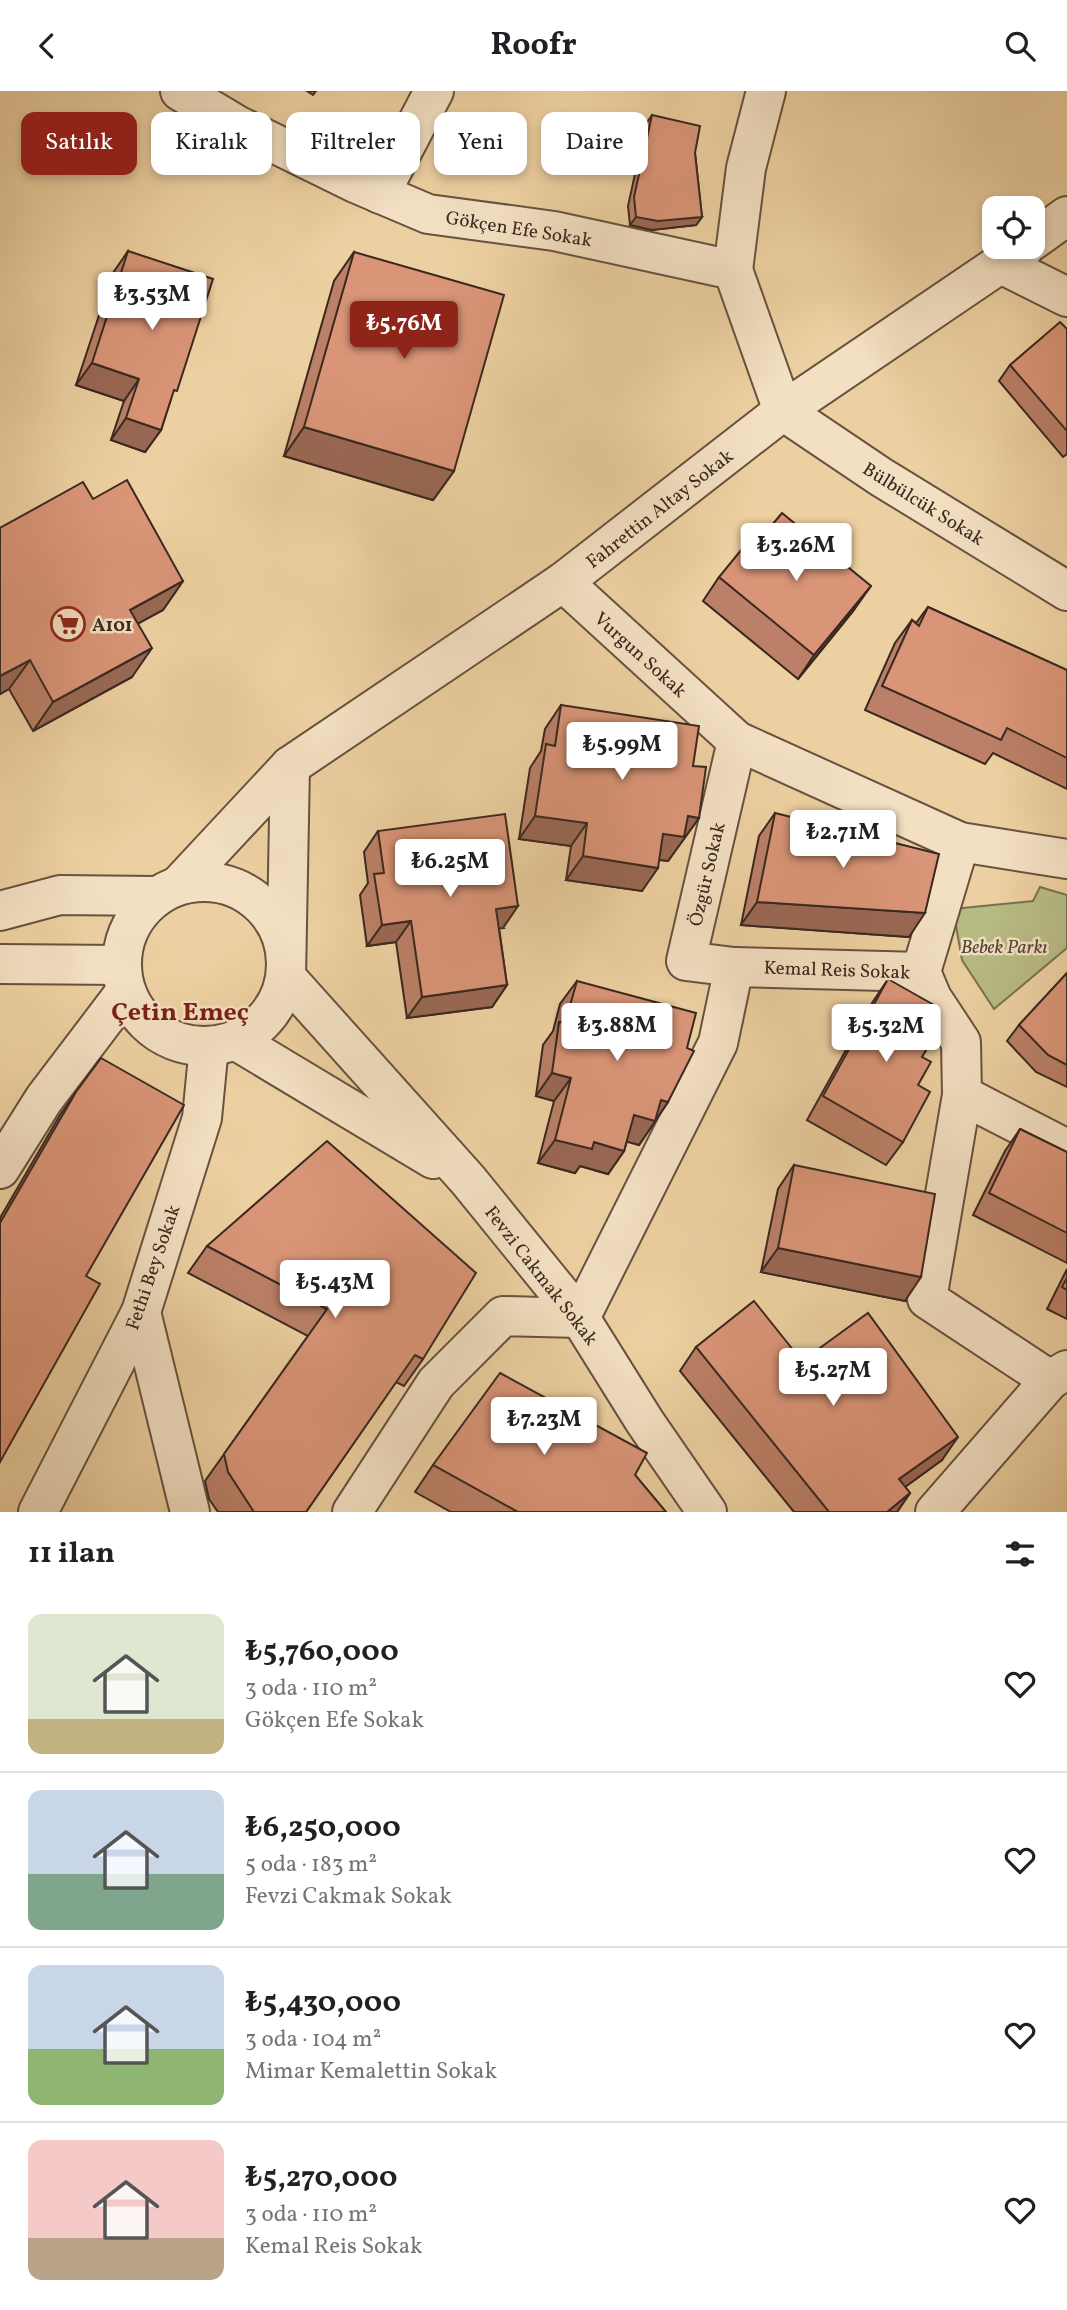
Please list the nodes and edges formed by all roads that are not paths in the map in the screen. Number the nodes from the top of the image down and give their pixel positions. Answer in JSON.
{"nodes":[{"id":1,"x":180,"y":91,"type":"edge"},
{"id":2,"x":434,"y":91,"type":"edge"},
{"id":3,"x":766,"y":91,"type":"edge"},
{"id":4,"x":380,"y":194,"type":"junction"},
{"id":5,"x":1067,"y":216,"type":"edge"},
{"id":6,"x":1045,"y":232,"type":"edge"},
{"id":7,"x":1007,"y":259,"type":"edge"},
{"id":8,"x":1018,"y":259,"type":"edge"},
{"id":9,"x":733,"y":269,"type":"junction"},
{"id":10,"x":1067,"y":297,"type":"edge"},
{"id":11,"x":783,"y":411,"type":"junction"},
{"id":12,"x":563,"y":582,"type":"junction"},
{"id":13,"x":1067,"y":591,"type":"edge"},
{"id":14,"x":737,"y":741,"type":"junction"},
{"id":15,"x":290,"y":765,"type":"junction"},
{"id":16,"x":960,"y":842,"type":"junction"},
{"id":17,"x":1067,"y":859,"type":"edge"},
{"id":18,"x":167,"y":891,"type":"junction"},
{"id":19,"x":0,"y":911,"type":"edge"},
{"id":20,"x":0,"y":964,"type":"edge"},
{"id":21,"x":734,"y":967,"type":"junction"},
{"id":22,"x":921,"y":972,"type":"junction"},
{"id":23,"x":286,"y":977,"type":"junction"},
{"id":24,"x":124,"y":978,"type":"junction"},
{"id":25,"x":222,"y":1043,"type":"junction"},
{"id":26,"x":962,"y":1095,"type":"junction"},
{"id":27,"x":1067,"y":1149,"type":"edge"},
{"id":28,"x":0,"y":1169,"type":"edge"},
{"id":29,"x":468,"y":1180,"type":"junction"},
{"id":30,"x":141,"y":1312,"type":"junction"},
{"id":31,"x":580,"y":1318,"type":"junction"},
{"id":32,"x":1058,"y":1375,"type":"edge"},
{"id":33,"x":38,"y":1512,"type":"edge"},
{"id":34,"x":190,"y":1512,"type":"edge"},
{"id":35,"x":352,"y":1512,"type":"edge"},
{"id":36,"x":707,"y":1512,"type":"edge"},
{"id":37,"x":935,"y":1512,"type":"edge"}],
"edges":[{"from":1,"to":4,"type":"street","name":"Gökçen Efe Sokak"},
{"from":2,"to":4,"type":"street"},
{"from":3,"to":9,"type":"street"},
{"from":4,"to":9,"type":"street","name":"Gökçen Efe Sokak"},
{"from":5,"to":6,"type":"street"},
{"from":7,"to":11,"type":"street","name":"Fahrettin Altay Sokak"},
{"from":8,"to":10,"type":"street"},
{"from":9,"to":11,"type":"street"},
{"from":11,"to":12,"type":"street","name":"Fahrettin Altay Sokak"},
{"from":11,"to":13,"type":"street","name":"Bülbülcük Sokak"},
{"from":12,"to":14,"type":"street","name":"Vurgun Sokak"},
{"from":12,"to":15,"type":"street","name":"Fahrettin Altay Sokak"},
{"from":14,"to":16,"type":"street","name":"Vurgun Sokak"},
{"from":14,"to":21,"type":"street","name":"Özgür Sokak"},
{"from":15,"to":18,"type":"street","name":"Fahrettin Altay Sokak"},
{"from":15,"to":23,"type":"street"},
{"from":16,"to":17,"type":"street","name":"Vurgun Sokak"},
{"from":16,"to":22,"type":"street"},
{"from":18,"to":19,"type":"street"},
{"from":18,"to":23,"type":"street"},
{"from":18,"to":24,"type":"street"},
{"from":20,"to":24,"type":"street"},
{"from":21,"to":22,"type":"street","name":"Kemal Reis Sokak"},
{"from":21,"to":31,"type":"street"},
{"from":22,"to":26,"type":"street","name":"Kemal Reis Sokak"},
{"from":23,"to":25,"type":"street"},
{"from":23,"to":29,"type":"street","name":"Fevzi Cakmak Sokak"},
{"from":24,"to":25,"type":"street"},
{"from":24,"to":28,"type":"street"},
{"from":25,"to":29,"type":"street","name":"Fevzi Cakmak Sokak"},
{"from":25,"to":30,"type":"street","name":"Fethi Bey Sokak"},
{"from":26,"to":27,"type":"street"},
{"from":26,"to":32,"type":"street","name":"Kemal Reis Sokak"},
{"from":29,"to":31,"type":"street","name":"Fevzi Cakmak Sokak"},
{"from":30,"to":33,"type":"street","name":"Fethi Bey Sokak"},
{"from":30,"to":34,"type":"street"},
{"from":31,"to":35,"type":"street"},
{"from":31,"to":36,"type":"street","name":"Fevzi Cakmak Sokak"},
{"from":32,"to":37,"type":"street"}]}
